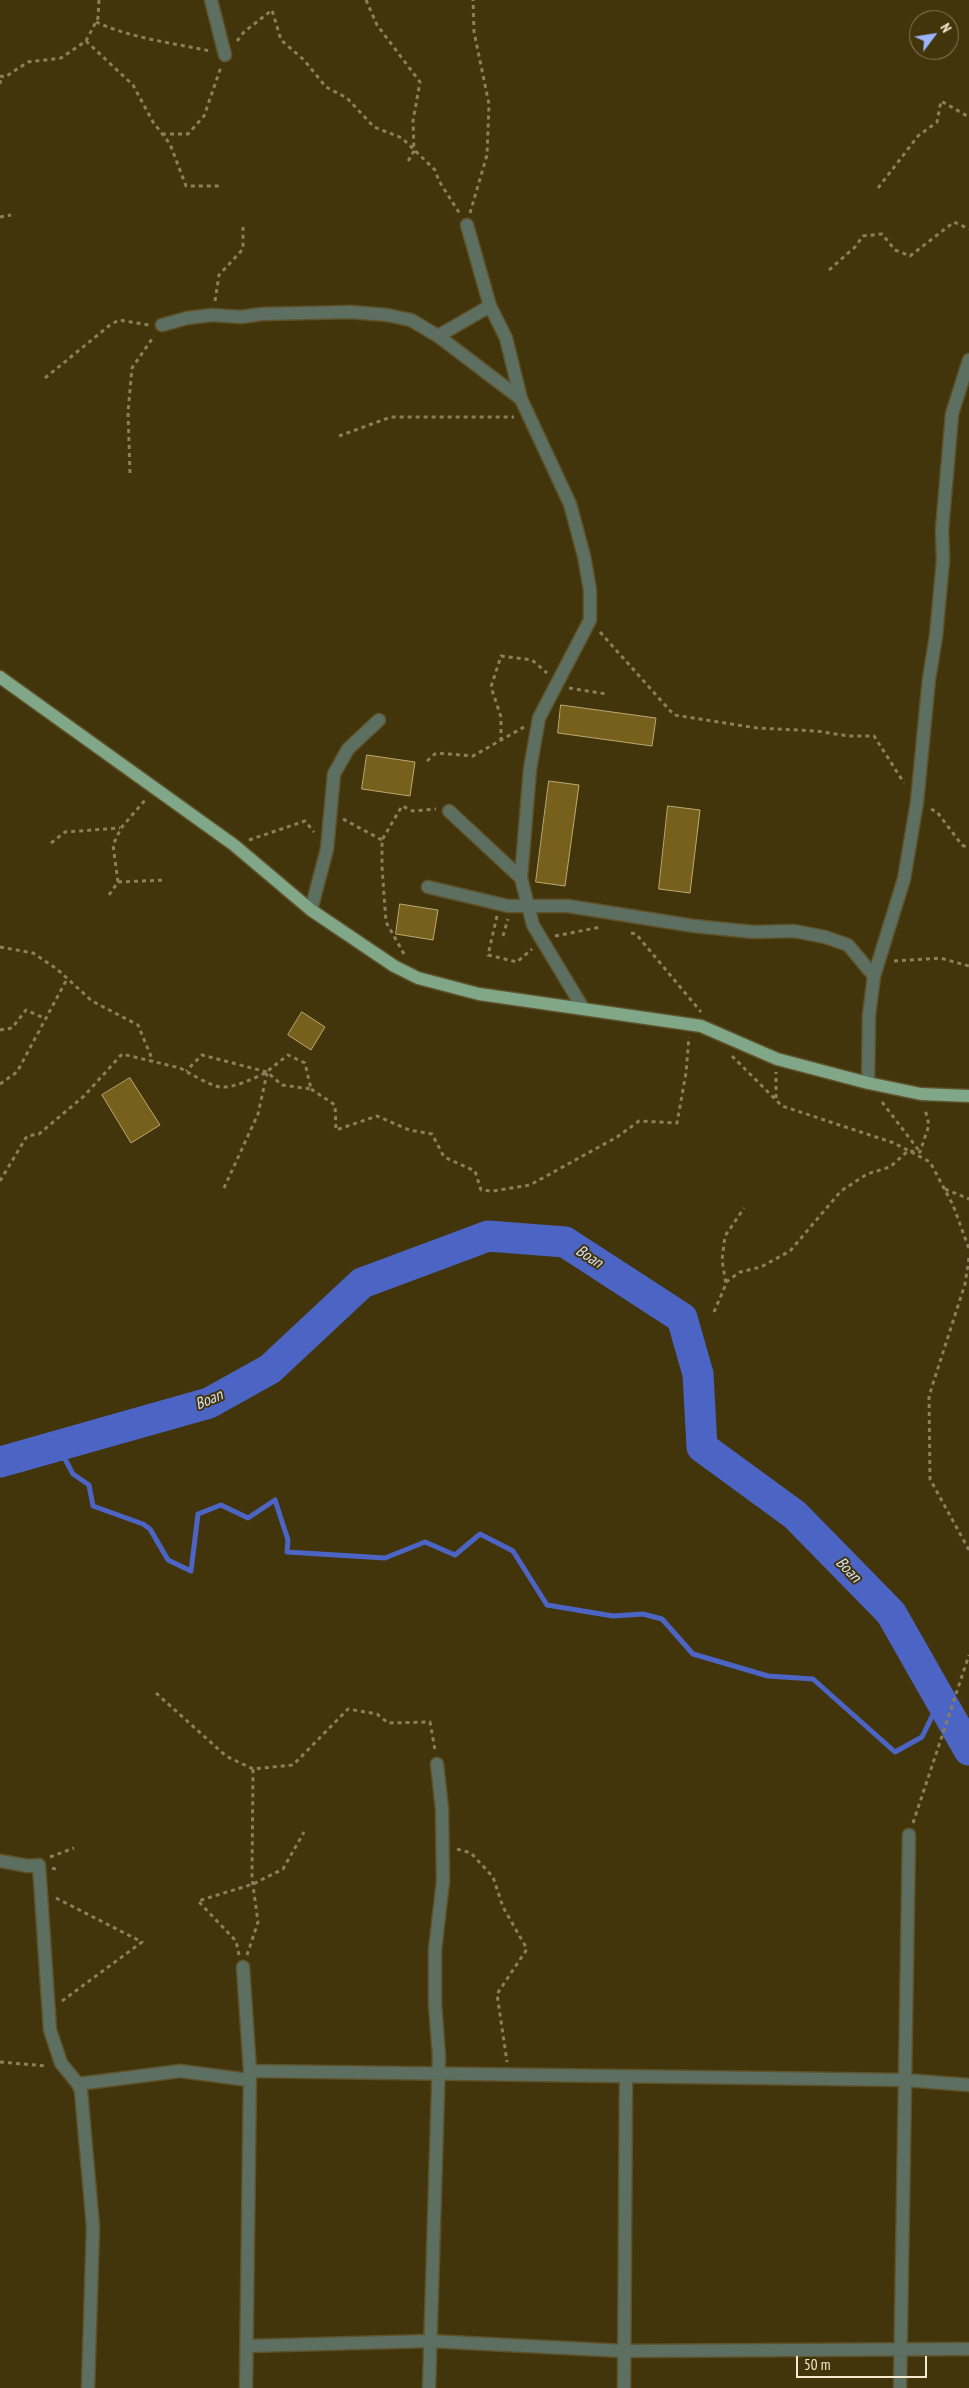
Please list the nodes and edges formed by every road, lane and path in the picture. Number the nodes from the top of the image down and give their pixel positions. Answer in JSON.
{"nodes":[{"id":1,"x":99,"y":0,"type":"edge"},
{"id":2,"x":211,"y":0,"type":"edge"},
{"id":3,"x":366,"y":0,"type":"edge"},
{"id":4,"x":473,"y":0,"type":"edge"},
{"id":5,"x":96,"y":22,"type":"junction"},
{"id":6,"x":86,"y":41,"type":"junction"},
{"id":7,"x":225,"y":55,"type":"junction"},
{"id":8,"x":1,"y":76,"type":"edge"},
{"id":9,"x":0,"y":84,"type":"edge"},
{"id":10,"x":969,"y":117,"type":"edge"},
{"id":11,"x":162,"y":134,"type":"junction"},
{"id":12,"x":414,"y":151,"type":"junction"},
{"id":13,"x":407,"y":163,"type":"dead end"},
{"id":14,"x":222,"y":186,"type":"dead end"},
{"id":15,"x":878,"y":188,"type":"dead end"},
{"id":16,"x":11,"y":215,"type":"dead end"},
{"id":17,"x":0,"y":217,"type":"edge"},
{"id":18,"x":467,"y":225,"type":"junction"},
{"id":19,"x":243,"y":227,"type":"dead end"},
{"id":20,"x":969,"y":229,"type":"edge"},
{"id":21,"x":829,"y":270,"type":"dead end"},
{"id":22,"x":490,"y":306,"type":"junction"},
{"id":23,"x":212,"y":315,"type":"junction"},
{"id":24,"x":162,"y":325,"type":"junction"},
{"id":25,"x":438,"y":336,"type":"junction"},
{"id":26,"x":969,"y":360,"type":"edge"},
{"id":27,"x":45,"y":378,"type":"dead end"},
{"id":28,"x":521,"y":399,"type":"junction"},
{"id":29,"x":530,"y":417,"type":"junction"},
{"id":30,"x":339,"y":436,"type":"dead end"},
{"id":31,"x":130,"y":473,"type":"dead end"},
{"id":32,"x":590,"y":620,"type":"junction"},
{"id":33,"x":0,"y":677,"type":"edge"},
{"id":34,"x":556,"y":685,"type":"junction"},
{"id":35,"x":606,"y":694,"type":"dead end"},
{"id":36,"x":540,"y":718,"type":"junction"},
{"id":37,"x":379,"y":720,"type":"dead end"},
{"id":38,"x":501,"y":740,"type":"junction"},
{"id":39,"x":427,"y":761,"type":"dead end"},
{"id":40,"x":156,"y":787,"type":"junction"},
{"id":41,"x":917,"y":802,"type":"junction"},
{"id":42,"x":448,"y":810,"type":"joint"},
{"id":43,"x":331,"y":814,"type":"junction"},
{"id":44,"x":121,"y":828,"type":"junction"},
{"id":45,"x":382,"y":840,"type":"junction"},
{"id":46,"x":51,"y":843,"type":"dead end"},
{"id":47,"x":234,"y":845,"type":"junction"},
{"id":48,"x":969,"y":848,"type":"edge"},
{"id":49,"x":327,"y":849,"type":"junction"},
{"id":50,"x":521,"y":878,"type":"junction"},
{"id":51,"x":164,"y":880,"type":"dead end"},
{"id":52,"x":118,"y":882,"type":"junction"},
{"id":53,"x":428,"y":887,"type":"dead end"},
{"id":54,"x":109,"y":895,"type":"dead end"},
{"id":55,"x":499,"y":904,"type":"junction"},
{"id":56,"x":527,"y":906,"type":"junction"},
{"id":57,"x":311,"y":910,"type":"junction"},
{"id":58,"x":603,"y":926,"type":"dead end"},
{"id":59,"x":628,"y":932,"type":"dead end"},
{"id":60,"x":540,"y":939,"type":"junction"},
{"id":61,"x":0,"y":947,"type":"edge"},
{"id":62,"x":404,"y":955,"type":"dead end"},
{"id":63,"x":891,"y":961,"type":"dead end"},
{"id":64,"x":969,"y":966,"type":"edge"},
{"id":65,"x":874,"y":976,"type":"junction"},
{"id":66,"x":67,"y":979,"type":"junction"},
{"id":67,"x":583,"y":1008,"type":"junction"},
{"id":68,"x":702,"y":1013,"type":"dead end"},
{"id":69,"x":46,"y":1019,"type":"junction"},
{"id":70,"x":690,"y":1024,"type":"junction"},
{"id":71,"x":0,"y":1030,"type":"edge"},
{"id":72,"x":728,"y":1053,"type":"dead end"},
{"id":73,"x":777,"y":1059,"type":"junction"},
{"id":74,"x":152,"y":1061,"type":"junction"},
{"id":75,"x":186,"y":1071,"type":"junction"},
{"id":76,"x":267,"y":1072,"type":"junction"},
{"id":77,"x":868,"y":1083,"type":"junction"},
{"id":78,"x":0,"y":1084,"type":"edge"},
{"id":79,"x":311,"y":1089,"type":"junction"},
{"id":80,"x":921,"y":1094,"type":"junction"},
{"id":81,"x":969,"y":1096,"type":"edge"},
{"id":82,"x":776,"y":1099,"type":"junction"},
{"id":83,"x":908,"y":1151,"type":"junction"},
{"id":84,"x":920,"y":1152,"type":"junction"},
{"id":85,"x":0,"y":1180,"type":"edge"},
{"id":86,"x":224,"y":1188,"type":"dead end"},
{"id":87,"x":944,"y":1189,"type":"junction"},
{"id":88,"x":969,"y":1199,"type":"edge"},
{"id":89,"x":744,"y":1208,"type":"dead end"},
{"id":90,"x":969,"y":1249,"type":"edge"},
{"id":91,"x":969,"y":1258,"type":"edge"},
{"id":92,"x":726,"y":1282,"type":"junction"},
{"id":93,"x":714,"y":1312,"type":"dead end"},
{"id":94,"x":969,"y":1550,"type":"edge"},
{"id":95,"x":969,"y":1655,"type":"edge"},
{"id":96,"x":156,"y":1693,"type":"dead end"},
{"id":97,"x":437,"y":1764,"type":"joint"},
{"id":98,"x":253,"y":1769,"type":"junction"},
{"id":99,"x":304,"y":1832,"type":"dead end"},
{"id":100,"x":909,"y":1835,"type":"joint"},
{"id":101,"x":442,"y":1843,"type":"junction"},
{"id":102,"x":74,"y":1848,"type":"dead end"},
{"id":103,"x":0,"y":1861,"type":"edge"},
{"id":104,"x":39,"y":1865,"type":"junction"},
{"id":105,"x":252,"y":1884,"type":"junction"},
{"id":106,"x":42,"y":1891,"type":"junction"},
{"id":107,"x":243,"y":1968,"type":"junction"},
{"id":108,"x":48,"y":2012,"type":"junction"},
{"id":109,"x":0,"y":2062,"type":"edge"},
{"id":110,"x":61,"y":2063,"type":"junction"},
{"id":111,"x":438,"y":2075,"type":"junction"},
{"id":112,"x":250,"y":2076,"type":"junction"},
{"id":113,"x":509,"y":2076,"type":"junction"},
{"id":114,"x":626,"y":2077,"type":"junction"},
{"id":115,"x":905,"y":2080,"type":"junction"},
{"id":116,"x":78,"y":2084,"type":"junction"},
{"id":117,"x":969,"y":2085,"type":"edge"},
{"id":118,"x":429,"y":2341,"type":"junction"},
{"id":119,"x":248,"y":2346,"type":"junction"},
{"id":120,"x":899,"y":2348,"type":"junction"},
{"id":121,"x":969,"y":2349,"type":"edge"},
{"id":122,"x":624,"y":2351,"type":"junction"},
{"id":123,"x":88,"y":2388,"type":"edge"},
{"id":124,"x":246,"y":2388,"type":"edge"},
{"id":125,"x":429,"y":2388,"type":"edge"},
{"id":126,"x":624,"y":2388,"type":"edge"},
{"id":127,"x":900,"y":2388,"type":"edge"}],
"edges":[{"from":1,"to":5,"type":"path"},
{"from":2,"to":7,"type":"street"},
{"from":3,"to":12,"type":"path"},
{"from":4,"to":18,"type":"path"},
{"from":5,"to":6,"type":"path"},
{"from":5,"to":7,"type":"path"},
{"from":6,"to":8,"type":"path"},
{"from":6,"to":11,"type":"path"},
{"from":7,"to":11,"type":"path"},
{"from":7,"to":12,"type":"path"},
{"from":8,"to":9,"type":"path"},
{"from":10,"to":15,"type":"path"},
{"from":11,"to":14,"type":"path"},
{"from":12,"to":13,"type":"path"},
{"from":12,"to":18,"type":"path"},
{"from":16,"to":17,"type":"path"},
{"from":18,"to":22,"type":"street"},
{"from":19,"to":23,"type":"path"},
{"from":20,"to":21,"type":"path"},
{"from":22,"to":25,"type":"street"},
{"from":22,"to":28,"type":"street"},
{"from":23,"to":24,"type":"street"},
{"from":23,"to":25,"type":"street"},
{"from":24,"to":27,"type":"path"},
{"from":24,"to":31,"type":"path"},
{"from":25,"to":28,"type":"street"},
{"from":26,"to":41,"type":"street"},
{"from":28,"to":29,"type":"street"},
{"from":29,"to":30,"type":"path"},
{"from":29,"to":32,"type":"street"},
{"from":32,"to":34,"type":"street"},
{"from":32,"to":41,"type":"path"},
{"from":33,"to":40,"type":"main road"},
{"from":34,"to":35,"type":"path"},
{"from":34,"to":36,"type":"street"},
{"from":34,"to":38,"type":"path"},
{"from":36,"to":38,"type":"path"},
{"from":36,"to":50,"type":"street"},
{"from":37,"to":43,"type":"street"},
{"from":38,"to":39,"type":"path"},
{"from":40,"to":44,"type":"path"},
{"from":40,"to":47,"type":"main road"},
{"from":41,"to":48,"type":"path"},
{"from":41,"to":65,"type":"street"},
{"from":42,"to":45,"type":"path"},
{"from":42,"to":50,"type":"street"},
{"from":43,"to":45,"type":"path"},
{"from":43,"to":49,"type":"street"},
{"from":44,"to":46,"type":"path"},
{"from":44,"to":52,"type":"path"},
{"from":45,"to":62,"type":"path"},
{"from":47,"to":49,"type":"path"},
{"from":47,"to":57,"type":"main road"},
{"from":49,"to":57,"type":"street"},
{"from":50,"to":56,"type":"street"},
{"from":51,"to":52,"type":"path"},
{"from":52,"to":54,"type":"path"},
{"from":53,"to":55,"type":"street"},
{"from":55,"to":56,"type":"street"},
{"from":55,"to":60,"type":"path"},
{"from":56,"to":60,"type":"street"},
{"from":56,"to":65,"type":"street"},
{"from":57,"to":67,"type":"main road"},
{"from":58,"to":60,"type":"path"},
{"from":59,"to":68,"type":"path"},
{"from":60,"to":67,"type":"street"},
{"from":61,"to":66,"type":"path"},
{"from":63,"to":64,"type":"path"},
{"from":65,"to":77,"type":"street"},
{"from":66,"to":69,"type":"path"},
{"from":66,"to":74,"type":"path"},
{"from":67,"to":70,"type":"main road"},
{"from":69,"to":71,"type":"path"},
{"from":69,"to":78,"type":"path"},
{"from":70,"to":73,"type":"main road"},
{"from":70,"to":79,"type":"path"},
{"from":72,"to":82,"type":"path"},
{"from":73,"to":77,"type":"main road"},
{"from":73,"to":82,"type":"path"},
{"from":74,"to":75,"type":"path"},
{"from":74,"to":85,"type":"path"},
{"from":75,"to":76,"type":"path"},
{"from":75,"to":76,"type":"path"},
{"from":76,"to":79,"type":"path"},
{"from":76,"to":79,"type":"path"},
{"from":76,"to":86,"type":"path"},
{"from":77,"to":80,"type":"main road"},
{"from":77,"to":84,"type":"path"},
{"from":80,"to":81,"type":"main road"},
{"from":80,"to":84,"type":"path"},
{"from":82,"to":83,"type":"path"},
{"from":83,"to":84,"type":"path"},
{"from":83,"to":87,"type":"path"},
{"from":83,"to":92,"type":"path"},
{"from":87,"to":88,"type":"path"},
{"from":87,"to":90,"type":"path"},
{"from":89,"to":92,"type":"path"},
{"from":91,"to":94,"type":"path"},
{"from":92,"to":93,"type":"path"},
{"from":95,"to":100,"type":"path"},
{"from":96,"to":98,"type":"path"},
{"from":97,"to":98,"type":"path"},
{"from":97,"to":101,"type":"street"},
{"from":98,"to":105,"type":"path"},
{"from":99,"to":105,"type":"path"},
{"from":100,"to":115,"type":"street"},
{"from":101,"to":111,"type":"street"},
{"from":101,"to":113,"type":"path"},
{"from":102,"to":104,"type":"path"},
{"from":103,"to":104,"type":"street"},
{"from":104,"to":106,"type":"street"},
{"from":105,"to":107,"type":"path"},
{"from":105,"to":107,"type":"path"},
{"from":106,"to":108,"type":"street"},
{"from":106,"to":108,"type":"path"},
{"from":107,"to":112,"type":"street"},
{"from":108,"to":110,"type":"street"},
{"from":109,"to":110,"type":"path"},
{"from":110,"to":116,"type":"street"},
{"from":111,"to":112,"type":"street"},
{"from":111,"to":113,"type":"street"},
{"from":111,"to":118,"type":"street"},
{"from":112,"to":116,"type":"street"},
{"from":112,"to":119,"type":"street"},
{"from":113,"to":114,"type":"street"},
{"from":114,"to":115,"type":"street"},
{"from":114,"to":122,"type":"street"},
{"from":115,"to":117,"type":"street"},
{"from":115,"to":120,"type":"street"},
{"from":116,"to":123,"type":"street"},
{"from":118,"to":119,"type":"street"},
{"from":118,"to":122,"type":"street"},
{"from":118,"to":125,"type":"street"},
{"from":119,"to":124,"type":"street"},
{"from":120,"to":121,"type":"street"},
{"from":120,"to":122,"type":"street"},
{"from":120,"to":127,"type":"street"},
{"from":122,"to":126,"type":"street"}]}
